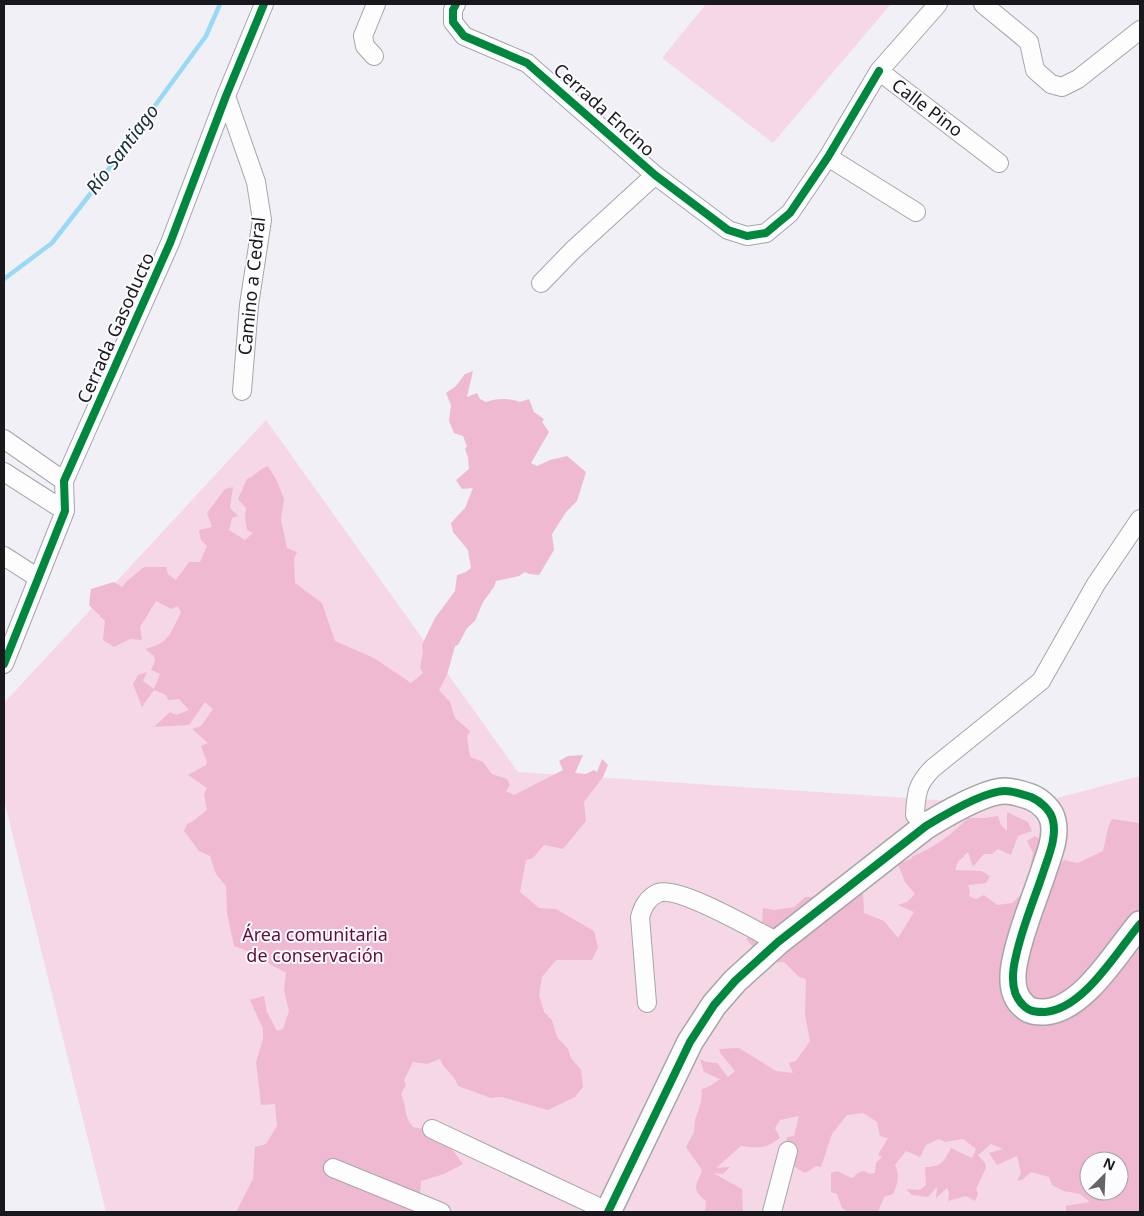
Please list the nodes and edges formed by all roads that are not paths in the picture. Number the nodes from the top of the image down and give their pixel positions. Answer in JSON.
{"nodes":[{"id":1,"x":264,"y":4,"type":"edge"},
{"id":2,"x":376,"y":4,"type":"edge"},
{"id":3,"x":456,"y":4,"type":"edge"},
{"id":4,"x":938,"y":4,"type":"edge"},
{"id":5,"x":983,"y":4,"type":"edge"},
{"id":6,"x":1140,"y":30,"type":"edge"},
{"id":7,"x":374,"y":56,"type":"dead end"},
{"id":8,"x":879,"y":72,"type":"junction"},
{"id":9,"x":226,"y":96,"type":"junction"},
{"id":10,"x":828,"y":157,"type":"junction"},
{"id":11,"x":999,"y":163,"type":"dead end"},
{"id":12,"x":655,"y":175,"type":"junction"},
{"id":13,"x":916,"y":212,"type":"dead end"},
{"id":14,"x":541,"y":282,"type":"dead end"},
{"id":15,"x":242,"y":391,"type":"dead end"},
{"id":16,"x":4,"y":440,"type":"edge"},
{"id":17,"x":4,"y":472,"type":"edge"},
{"id":18,"x":64,"y":481,"type":"junction"},
{"id":19,"x":65,"y":511,"type":"junction"},
{"id":20,"x":1140,"y":519,"type":"edge"},
{"id":21,"x":4,"y":556,"type":"edge"},
{"id":22,"x":38,"y":578,"type":"junction"},
{"id":23,"x":4,"y":664,"type":"edge"},
{"id":24,"x":926,"y":826,"type":"junction"},
{"id":25,"x":1140,"y":924,"type":"edge"},
{"id":26,"x":778,"y":942,"type":"junction"},
{"id":27,"x":647,"y":1003,"type":"dead end"},
{"id":28,"x":432,"y":1129,"type":"dead end"},
{"id":29,"x":788,"y":1152,"type":"dead end"},
{"id":30,"x":333,"y":1168,"type":"dead end"},
{"id":31,"x":440,"y":1212,"type":"edge"},
{"id":32,"x":608,"y":1212,"type":"edge"},
{"id":33,"x":772,"y":1212,"type":"edge"}],
"edges":[{"from":1,"to":9,"type":"street","name":"Cerrada Gasoducto"},
{"from":2,"to":7,"type":"street"},
{"from":3,"to":12,"type":"street","name":"Cerrada Encino"},
{"from":4,"to":8,"type":"street","name":"Calle Pino"},
{"from":5,"to":6,"type":"street"},
{"from":8,"to":10,"type":"street"},
{"from":8,"to":11,"type":"street","name":"Calle Pino"},
{"from":9,"to":15,"type":"street","name":"Camino a Cedral"},
{"from":9,"to":18,"type":"street","name":"Cerrada Gasoducto"},
{"from":10,"to":12,"type":"street","name":"Cerrada Encino"},
{"from":10,"to":13,"type":"street"},
{"from":12,"to":14,"type":"street"},
{"from":16,"to":18,"type":"street"},
{"from":17,"to":19,"type":"street"},
{"from":18,"to":19,"type":"street","name":"Cerrada Gasoducto"},
{"from":19,"to":22,"type":"street","name":"Cerrada Gasoducto"},
{"from":20,"to":24,"type":"street"},
{"from":21,"to":22,"type":"street"},
{"from":22,"to":23,"type":"street","name":"Cerrada Gasoducto"},
{"from":24,"to":25,"type":"street"},
{"from":24,"to":26,"type":"street"},
{"from":26,"to":27,"type":"street"},
{"from":26,"to":32,"type":"street"},
{"from":28,"to":32,"type":"street"},
{"from":29,"to":33,"type":"street"},
{"from":30,"to":31,"type":"street"}]}
